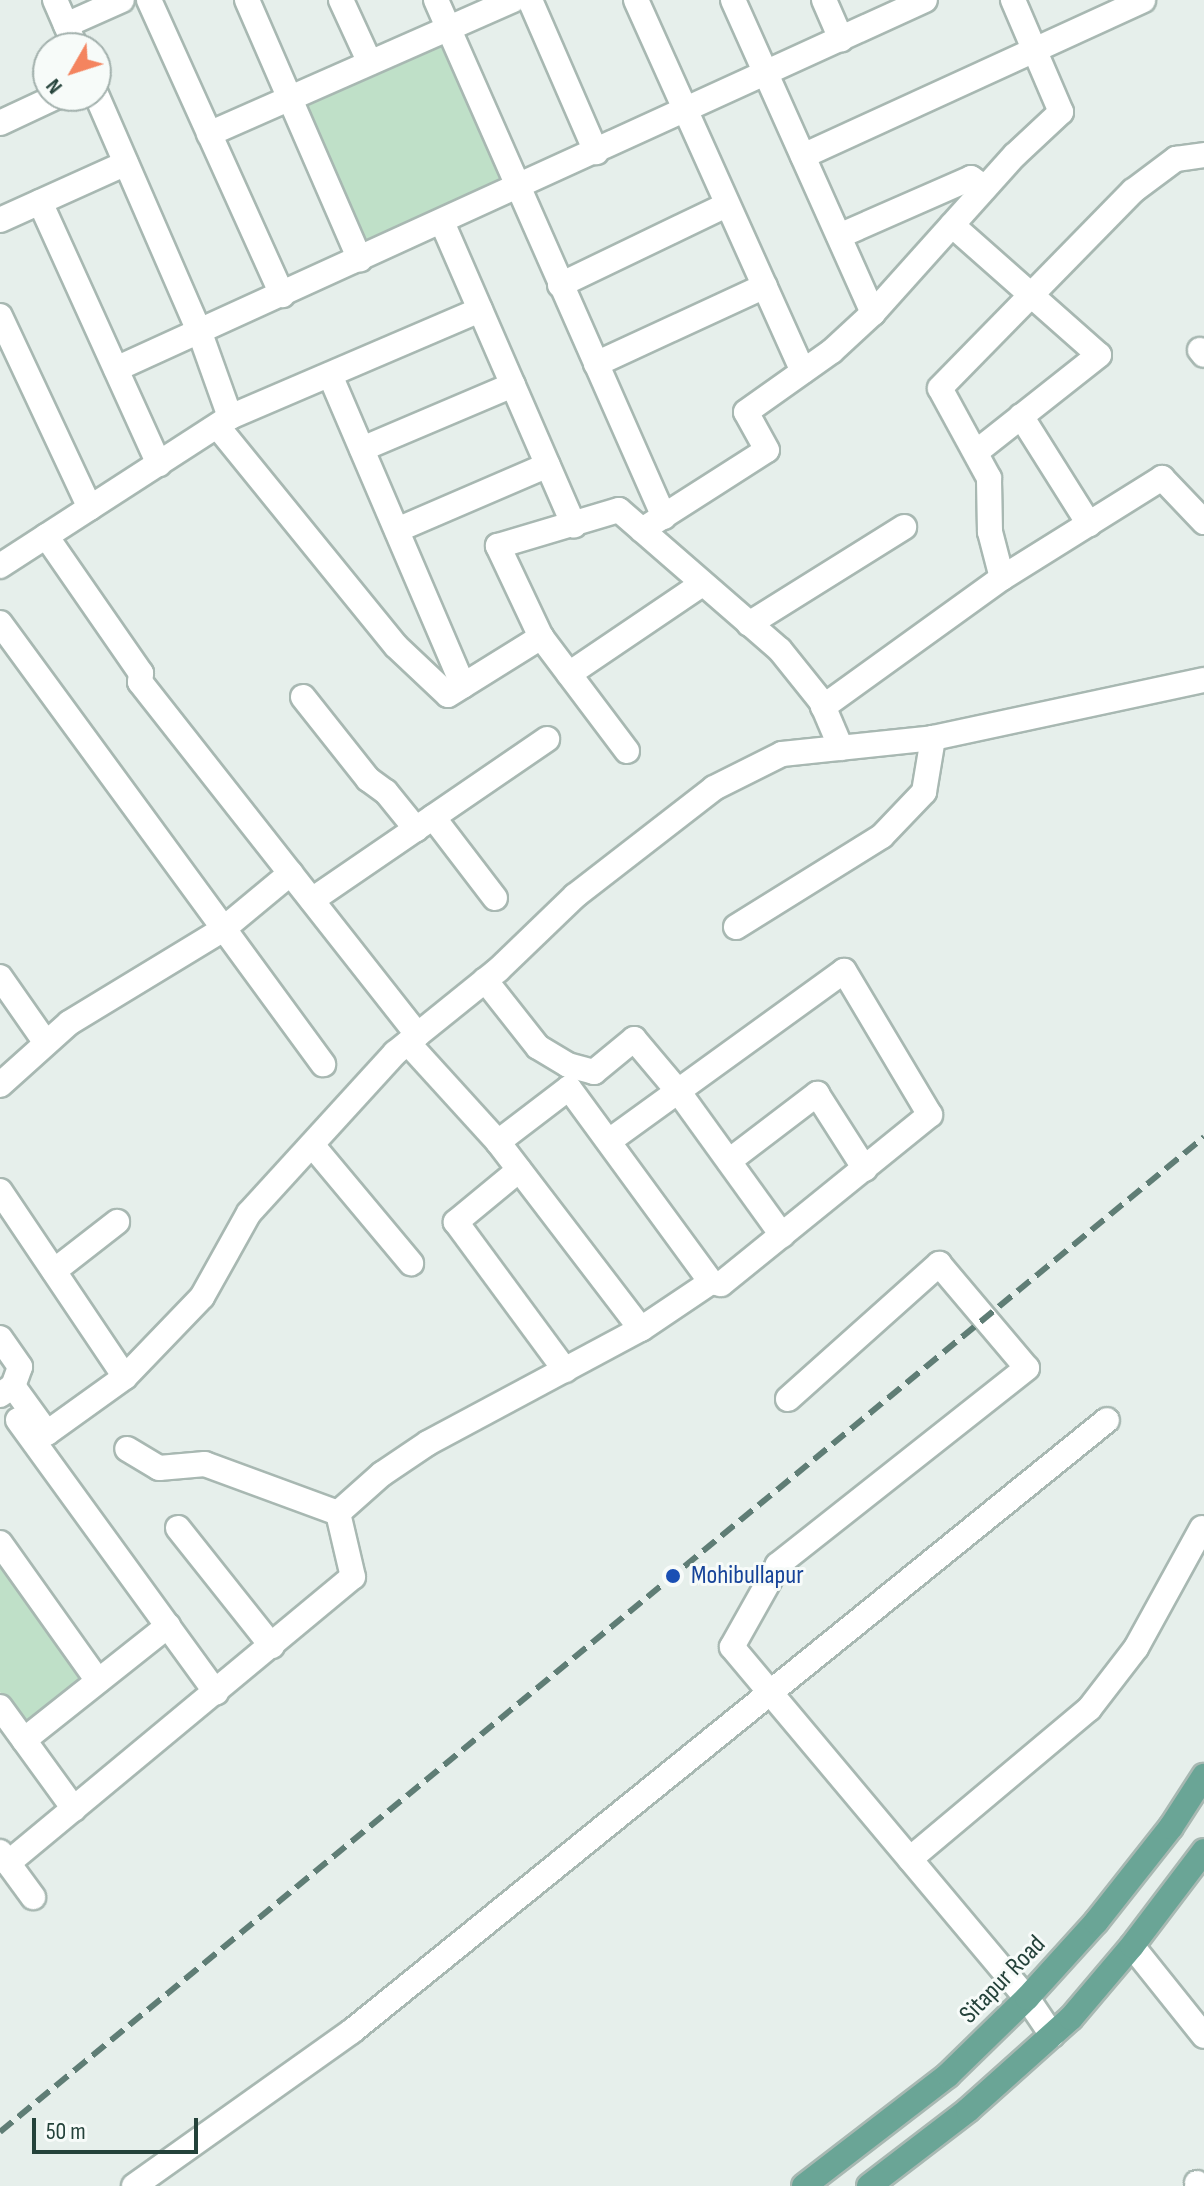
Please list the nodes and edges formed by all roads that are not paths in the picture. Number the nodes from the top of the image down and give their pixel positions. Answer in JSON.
{"nodes":[{"id":1,"x":55,"y":0,"type":"edge"},
{"id":2,"x":122,"y":0,"type":"edge"},
{"id":3,"x":149,"y":0,"type":"edge"},
{"id":4,"x":247,"y":0,"type":"edge"},
{"id":5,"x":341,"y":0,"type":"edge"},
{"id":6,"x":436,"y":0,"type":"edge"},
{"id":7,"x":513,"y":0,"type":"edge"},
{"id":8,"x":530,"y":0,"type":"edge"},
{"id":9,"x":636,"y":0,"type":"edge"},
{"id":10,"x":733,"y":0,"type":"edge"},
{"id":11,"x":824,"y":0,"type":"edge"},
{"id":12,"x":925,"y":0,"type":"edge"},
{"id":13,"x":1013,"y":0,"type":"edge"},
{"id":14,"x":1143,"y":0,"type":"edge"},
{"id":15,"x":66,"y":25,"type":"junction"},
{"id":16,"x":448,"y":28,"type":"junction"},
{"id":17,"x":69,"y":32,"type":"edge"},
{"id":18,"x":841,"y":39,"type":"junction"},
{"id":19,"x":1034,"y":49,"type":"junction"},
{"id":20,"x":370,"y":63,"type":"junction"},
{"id":21,"x":767,"y":73,"type":"junction"},
{"id":22,"x":290,"y":99,"type":"junction"},
{"id":23,"x":32,"y":108,"type":"edge"},
{"id":24,"x":688,"y":109,"type":"junction"},
{"id":25,"x":104,"y":112,"type":"edge"},
{"id":26,"x":0,"y":123,"type":"edge"},
{"id":27,"x":209,"y":134,"type":"junction"},
{"id":28,"x":596,"y":152,"type":"junction"},
{"id":29,"x":1204,"y":155,"type":"edge"},
{"id":30,"x":803,"y":156,"type":"junction"},
{"id":31,"x":126,"y":163,"type":"junction"},
{"id":32,"x":517,"y":188,"type":"junction"},
{"id":33,"x":985,"y":188,"type":"junction"},
{"id":34,"x":40,"y":202,"type":"junction"},
{"id":35,"x":726,"y":205,"type":"junction"},
{"id":36,"x":0,"y":220,"type":"edge"},
{"id":37,"x":442,"y":222,"type":"junction"},
{"id":38,"x":952,"y":225,"type":"junction"},
{"id":39,"x":839,"y":236,"type":"junction"},
{"id":40,"x":360,"y":260,"type":"junction"},
{"id":41,"x":560,"y":285,"type":"junction"},
{"id":42,"x":765,"y":286,"type":"junction"},
{"id":43,"x":1030,"y":294,"type":"junction"},
{"id":44,"x":282,"y":295,"type":"junction"},
{"id":45,"x":480,"y":310,"type":"junction"},
{"id":46,"x":873,"y":313,"type":"junction"},
{"id":47,"x":0,"y":316,"type":"edge"},
{"id":48,"x":200,"y":333,"type":"junction"},
{"id":49,"x":596,"y":364,"type":"junction"},
{"id":50,"x":116,"y":369,"type":"junction"},
{"id":51,"x":803,"y":371,"type":"junction"},
{"id":52,"x":330,"y":375,"type":"junction"},
{"id":53,"x":513,"y":385,"type":"junction"},
{"id":54,"x":1021,"y":416,"type":"junction"},
{"id":55,"x":224,"y":422,"type":"junction"},
{"id":56,"x":362,"y":449,"type":"junction"},
{"id":57,"x":976,"y":452,"type":"junction"},
{"id":58,"x":159,"y":464,"type":"junction"},
{"id":59,"x":548,"y":465,"type":"junction"},
{"id":60,"x":90,"y":508,"type":"junction"},
{"id":61,"x":664,"y":517,"type":"junction"},
{"id":62,"x":1204,"y":522,"type":"edge"},
{"id":63,"x":1089,"y":524,"type":"junction"},
{"id":64,"x":574,"y":525,"type":"junction"},
{"id":65,"x":904,"y":527,"type":"dead end"},
{"id":66,"x":397,"y":530,"type":"junction"},
{"id":67,"x":642,"y":530,"type":"junction"},
{"id":68,"x":46,"y":536,"type":"junction"},
{"id":69,"x":0,"y":566,"type":"edge"},
{"id":70,"x":1002,"y":578,"type":"junction"},
{"id":71,"x":702,"y":584,"type":"junction"},
{"id":72,"x":0,"y":623,"type":"edge"},
{"id":73,"x":749,"y":624,"type":"junction"},
{"id":74,"x":541,"y":637,"type":"junction"},
{"id":75,"x":569,"y":674,"type":"junction"},
{"id":76,"x":1204,"y":680,"type":"edge"},
{"id":77,"x":463,"y":686,"type":"junction"},
{"id":78,"x":303,"y":697,"type":"dead end"},
{"id":79,"x":823,"y":707,"type":"junction"},
{"id":80,"x":933,"y":738,"type":"junction"},
{"id":81,"x":547,"y":739,"type":"dead end"},
{"id":82,"x":841,"y":748,"type":"junction"},
{"id":83,"x":627,"y":751,"type":"dead end"},
{"id":84,"x":424,"y":823,"type":"junction"},
{"id":85,"x":291,"y":873,"type":"junction"},
{"id":86,"x":495,"y":898,"type":"dead end"},
{"id":87,"x":312,"y":900,"type":"junction"},
{"id":88,"x":736,"y":927,"type":"dead end"},
{"id":89,"x":222,"y":930,"type":"junction"},
{"id":90,"x":0,"y":977,"type":"edge"},
{"id":91,"x":485,"y":980,"type":"junction"},
{"id":92,"x":413,"y":1039,"type":"junction"},
{"id":93,"x":46,"y":1043,"type":"junction"},
{"id":94,"x":323,"y":1064,"type":"dead end"},
{"id":95,"x":0,"y":1085,"type":"edge"},
{"id":96,"x":678,"y":1091,"type":"junction"},
{"id":97,"x":609,"y":1141,"type":"junction"},
{"id":98,"x":498,"y":1142,"type":"junction"},
{"id":99,"x":313,"y":1146,"type":"junction"},
{"id":100,"x":729,"y":1161,"type":"junction"},
{"id":101,"x":865,"y":1169,"type":"junction"},
{"id":102,"x":519,"y":1170,"type":"junction"},
{"id":103,"x":0,"y":1191,"type":"edge"},
{"id":104,"x":117,"y":1222,"type":"dead end"},
{"id":105,"x":782,"y":1235,"type":"junction"},
{"id":106,"x":411,"y":1263,"type":"dead end"},
{"id":107,"x":54,"y":1271,"type":"junction"},
{"id":108,"x":711,"y":1282,"type":"junction"},
{"id":109,"x":641,"y":1329,"type":"junction"},
{"id":110,"x":0,"y":1338,"type":"edge"},
{"id":111,"x":565,"y":1370,"type":"junction"},
{"id":112,"x":125,"y":1377,"type":"junction"},
{"id":113,"x":4,"y":1392,"type":"edge"},
{"id":114,"x":788,"y":1399,"type":"dead end"},
{"id":115,"x":1107,"y":1420,"type":"dead end"},
{"id":116,"x":127,"y":1449,"type":"dead end"},
{"id":117,"x":338,"y":1513,"type":"junction"},
{"id":118,"x":178,"y":1528,"type":"dead end"},
{"id":119,"x":1202,"y":1528,"type":"edge"},
{"id":120,"x":0,"y":1543,"type":"edge"},
{"id":121,"x":168,"y":1626,"type":"junction"},
{"id":122,"x":272,"y":1646,"type":"junction"},
{"id":123,"x":98,"y":1681,"type":"junction"},
{"id":124,"x":216,"y":1693,"type":"junction"},
{"id":125,"x":772,"y":1695,"type":"junction"},
{"id":126,"x":0,"y":1707,"type":"edge"},
{"id":127,"x":24,"y":1740,"type":"junction"},
{"id":128,"x":1204,"y":1776,"type":"edge"},
{"id":129,"x":74,"y":1809,"type":"junction"},
{"id":130,"x":1204,"y":1853,"type":"edge"},
{"id":131,"x":4,"y":1858,"type":"edge"},
{"id":132,"x":910,"y":1859,"type":"junction"},
{"id":133,"x":33,"y":1897,"type":"dead end"},
{"id":134,"x":1132,"y":1946,"type":"junction"},
{"id":135,"x":1027,"y":1998,"type":"junction"},
{"id":136,"x":1052,"y":2035,"type":"junction"},
{"id":137,"x":1204,"y":2036,"type":"edge"},
{"id":138,"x":134,"y":2186,"type":"edge"},
{"id":139,"x":804,"y":2186,"type":"edge"},
{"id":140,"x":869,"y":2186,"type":"edge"}],
"edges":[{"from":1,"to":15,"type":"street"},
{"from":2,"to":15,"type":"street"},
{"from":3,"to":27,"type":"street"},
{"from":4,"to":22,"type":"street"},
{"from":5,"to":20,"type":"street"},
{"from":6,"to":16,"type":"street"},
{"from":7,"to":16,"type":"street"},
{"from":8,"to":28,"type":"street"},
{"from":9,"to":24,"type":"street"},
{"from":10,"to":21,"type":"street"},
{"from":11,"to":18,"type":"street"},
{"from":12,"to":18,"type":"street"},
{"from":13,"to":19,"type":"street"},
{"from":14,"to":19,"type":"street"},
{"from":15,"to":17,"type":"street"},
{"from":16,"to":20,"type":"street"},
{"from":16,"to":32,"type":"street"},
{"from":18,"to":21,"type":"street"},
{"from":19,"to":30,"type":"street"},
{"from":19,"to":33,"type":"street"},
{"from":20,"to":22,"type":"street"},
{"from":21,"to":24,"type":"street"},
{"from":21,"to":30,"type":"street"},
{"from":22,"to":27,"type":"street"},
{"from":22,"to":40,"type":"street"},
{"from":23,"to":26,"type":"street"},
{"from":24,"to":28,"type":"street"},
{"from":24,"to":35,"type":"street"},
{"from":25,"to":31,"type":"street"},
{"from":27,"to":44,"type":"street"},
{"from":28,"to":32,"type":"street"},
{"from":29,"to":43,"type":"street"},
{"from":30,"to":39,"type":"street"},
{"from":31,"to":34,"type":"street"},
{"from":31,"to":48,"type":"street"},
{"from":32,"to":37,"type":"street"},
{"from":32,"to":41,"type":"street"},
{"from":33,"to":38,"type":"street"},
{"from":33,"to":39,"type":"street"},
{"from":34,"to":36,"type":"street"},
{"from":34,"to":50,"type":"street"},
{"from":35,"to":41,"type":"street"},
{"from":35,"to":42,"type":"street"},
{"from":37,"to":40,"type":"street"},
{"from":37,"to":45,"type":"street"},
{"from":38,"to":43,"type":"street"},
{"from":38,"to":46,"type":"street"},
{"from":39,"to":46,"type":"street"},
{"from":40,"to":44,"type":"street"},
{"from":41,"to":49,"type":"street"},
{"from":42,"to":49,"type":"street"},
{"from":42,"to":51,"type":"street"},
{"from":43,"to":54,"type":"street"},
{"from":43,"to":57,"type":"street"},
{"from":44,"to":48,"type":"street"},
{"from":45,"to":52,"type":"street"},
{"from":45,"to":53,"type":"street"},
{"from":46,"to":51,"type":"street"},
{"from":47,"to":60,"type":"street"},
{"from":48,"to":50,"type":"street"},
{"from":48,"to":55,"type":"street"},
{"from":49,"to":61,"type":"street"},
{"from":50,"to":58,"type":"street"},
{"from":51,"to":61,"type":"street"},
{"from":52,"to":55,"type":"street"},
{"from":52,"to":56,"type":"street"},
{"from":53,"to":56,"type":"street"},
{"from":53,"to":59,"type":"street"},
{"from":54,"to":57,"type":"street"},
{"from":54,"to":63,"type":"street"},
{"from":55,"to":58,"type":"street"},
{"from":55,"to":77,"type":"street"},
{"from":56,"to":66,"type":"street"},
{"from":57,"to":70,"type":"street"},
{"from":58,"to":60,"type":"street"},
{"from":59,"to":64,"type":"street"},
{"from":59,"to":66,"type":"street"},
{"from":60,"to":68,"type":"street"},
{"from":61,"to":67,"type":"street"},
{"from":62,"to":63,"type":"street"},
{"from":63,"to":70,"type":"street"},
{"from":64,"to":67,"type":"street"},
{"from":64,"to":74,"type":"street"},
{"from":65,"to":73,"type":"street"},
{"from":66,"to":77,"type":"street"},
{"from":67,"to":71,"type":"street"},
{"from":68,"to":69,"type":"street"},
{"from":68,"to":85,"type":"street"},
{"from":70,"to":79,"type":"street"},
{"from":71,"to":73,"type":"street"},
{"from":71,"to":75,"type":"street"},
{"from":72,"to":89,"type":"street"},
{"from":73,"to":79,"type":"street"},
{"from":74,"to":75,"type":"street"},
{"from":74,"to":77,"type":"street"},
{"from":75,"to":83,"type":"street"},
{"from":76,"to":80,"type":"street"},
{"from":78,"to":84,"type":"street"},
{"from":79,"to":82,"type":"street"},
{"from":80,"to":82,"type":"street"},
{"from":80,"to":88,"type":"street"},
{"from":81,"to":84,"type":"street"},
{"from":82,"to":91,"type":"street"},
{"from":84,"to":86,"type":"street"},
{"from":84,"to":87,"type":"street"},
{"from":85,"to":87,"type":"street"},
{"from":85,"to":89,"type":"street"},
{"from":87,"to":92,"type":"street"},
{"from":89,"to":93,"type":"street"},
{"from":89,"to":94,"type":"street"},
{"from":90,"to":93,"type":"street"},
{"from":91,"to":92,"type":"street"},
{"from":91,"to":96,"type":"street"},
{"from":92,"to":98,"type":"street"},
{"from":92,"to":99,"type":"street"},
{"from":93,"to":95,"type":"street"},
{"from":96,"to":97,"type":"street"},
{"from":96,"to":100,"type":"street"},
{"from":96,"to":101,"type":"street"},
{"from":97,"to":98,"type":"street"},
{"from":97,"to":108,"type":"street"},
{"from":98,"to":102,"type":"street"},
{"from":99,"to":106,"type":"street"},
{"from":99,"to":112,"type":"street"},
{"from":100,"to":101,"type":"street"},
{"from":100,"to":105,"type":"street"},
{"from":101,"to":105,"type":"street"},
{"from":102,"to":109,"type":"street"},
{"from":102,"to":111,"type":"street"},
{"from":103,"to":107,"type":"street"},
{"from":104,"to":107,"type":"street"},
{"from":105,"to":108,"type":"street"},
{"from":107,"to":112,"type":"street"},
{"from":108,"to":109,"type":"street"},
{"from":109,"to":111,"type":"street"},
{"from":110,"to":113,"type":"street"},
{"from":111,"to":117,"type":"street"},
{"from":112,"to":113,"type":"street"},
{"from":113,"to":121,"type":"street"},
{"from":114,"to":125,"type":"street"},
{"from":115,"to":125,"type":"street"},
{"from":116,"to":117,"type":"street"},
{"from":117,"to":122,"type":"street"},
{"from":118,"to":122,"type":"street"},
{"from":119,"to":132,"type":"street"},
{"from":120,"to":123,"type":"street"},
{"from":121,"to":123,"type":"street"},
{"from":121,"to":124,"type":"street"},
{"from":122,"to":124,"type":"street"},
{"from":123,"to":127,"type":"street"},
{"from":124,"to":129,"type":"street"},
{"from":125,"to":132,"type":"street"},
{"from":125,"to":138,"type":"street"},
{"from":126,"to":127,"type":"street"},
{"from":127,"to":129,"type":"street"},
{"from":128,"to":135,"type":"main road","name":"Sitapur Road"},
{"from":129,"to":131,"type":"street"},
{"from":130,"to":134,"type":"main road"},
{"from":131,"to":133,"type":"street"},
{"from":132,"to":135,"type":"street"},
{"from":134,"to":136,"type":"main road"},
{"from":134,"to":137,"type":"street"},
{"from":135,"to":136,"type":"street"},
{"from":135,"to":139,"type":"main road","name":"Sitapur Road"},
{"from":136,"to":140,"type":"main road"}]}
